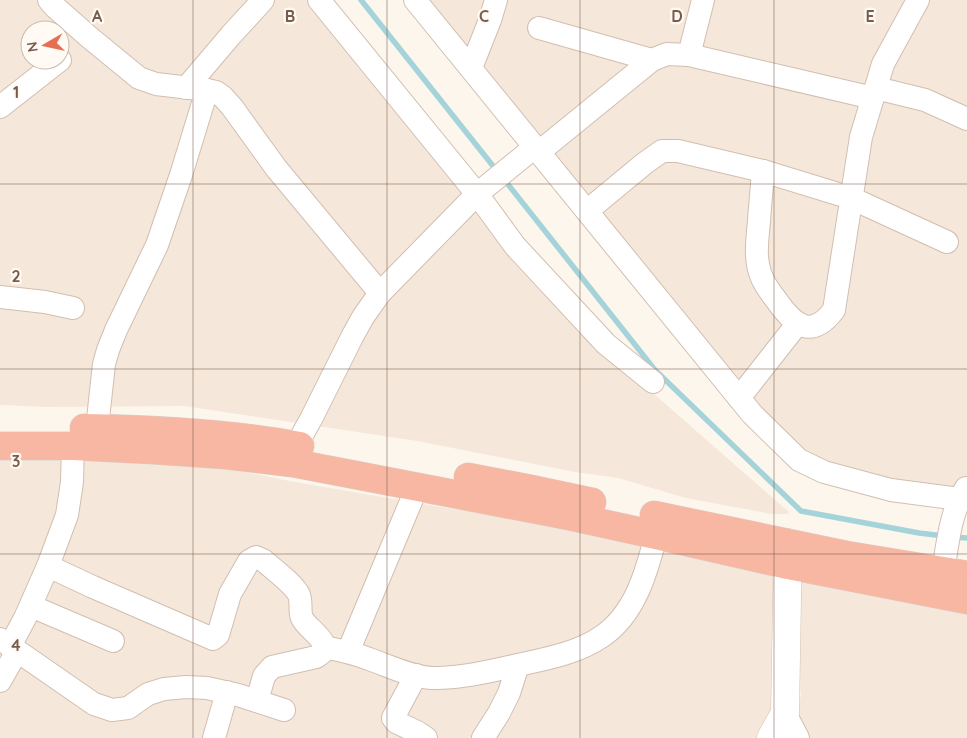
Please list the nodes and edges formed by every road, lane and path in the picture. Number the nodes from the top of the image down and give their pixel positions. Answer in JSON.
{"nodes":[{"id":1,"x":49,"y":0,"type":"edge"},
{"id":2,"x":263,"y":0,"type":"edge"},
{"id":3,"x":319,"y":0,"type":"edge"},
{"id":4,"x":415,"y":0,"type":"edge"},
{"id":5,"x":496,"y":0,"type":"edge"},
{"id":6,"x":703,"y":0,"type":"edge"},
{"id":7,"x":918,"y":0,"type":"edge"},
{"id":8,"x":540,"y":28,"type":"dead end"},
{"id":9,"x":90,"y":37,"type":"junction"},
{"id":10,"x":70,"y":52,"type":"edge"},
{"id":11,"x":689,"y":55,"type":"junction"},
{"id":12,"x":652,"y":60,"type":"junction"},
{"id":13,"x":471,"y":68,"type":"junction"},
{"id":14,"x":47,"y":70,"type":"edge"},
{"id":15,"x":197,"y":89,"type":"junction"},
{"id":16,"x":874,"y":93,"type":"junction"},
{"id":17,"x":0,"y":106,"type":"edge"},
{"id":18,"x":967,"y":119,"type":"edge"},
{"id":19,"x":534,"y":150,"type":"junction"},
{"id":20,"x":763,"y":171,"type":"junction"},
{"id":21,"x":479,"y":192,"type":"junction"},
{"id":22,"x":852,"y":198,"type":"junction"},
{"id":23,"x":587,"y":211,"type":"junction"},
{"id":24,"x":947,"y":242,"type":"dead end"},
{"id":25,"x":380,"y":293,"type":"junction"},
{"id":26,"x":0,"y":297,"type":"edge"},
{"id":27,"x":73,"y":308,"type":"dead end"},
{"id":28,"x":798,"y":323,"type":"junction"},
{"id":29,"x":653,"y":382,"type":"dead end"},
{"id":30,"x":739,"y":398,"type":"junction"},
{"id":31,"x":0,"y":427,"type":"edge"},
{"id":32,"x":97,"y":428,"type":"junction"},
{"id":33,"x":0,"y":446,"type":"edge"},
{"id":34,"x":73,"y":446,"type":"junction"},
{"id":35,"x":295,"y":454,"type":"junction"},
{"id":36,"x":417,"y":486,"type":"junction"},
{"id":37,"x":960,"y":500,"type":"edge"},
{"id":38,"x":656,"y":534,"type":"junction"},
{"id":39,"x":788,"y":554,"type":"junction"},
{"id":40,"x":952,"y":565,"type":"edge"},
{"id":41,"x":48,"y":566,"type":"junction"},
{"id":42,"x":967,"y":600,"type":"edge"},
{"id":43,"x":31,"y":606,"type":"junction"},
{"id":44,"x":113,"y":642,"type":"dead end"},
{"id":45,"x":9,"y":645,"type":"edge"},
{"id":46,"x":324,"y":647,"type":"junction"},
{"id":47,"x":348,"y":652,"type":"junction"},
{"id":48,"x":518,"y":665,"type":"junction"},
{"id":49,"x":416,"y":675,"type":"junction"},
{"id":50,"x":0,"y":681,"type":"edge"},
{"id":51,"x":227,"y":692,"type":"junction"},
{"id":52,"x":257,"y":701,"type":"junction"},
{"id":53,"x":284,"y":710,"type":"dead end"},
{"id":54,"x":785,"y":713,"type":"junction"},
{"id":55,"x":214,"y":738,"type":"edge"},
{"id":56,"x":426,"y":738,"type":"edge"},
{"id":57,"x":483,"y":738,"type":"edge"},
{"id":58,"x":771,"y":738,"type":"edge"},
{"id":59,"x":798,"y":738,"type":"edge"}],
"edges":[{"from":1,"to":9,"type":"street"},
{"from":2,"to":15,"type":"street"},
{"from":3,"to":21,"type":"street"},
{"from":4,"to":13,"type":"street"},
{"from":5,"to":13,"type":"street"},
{"from":6,"to":11,"type":"street"},
{"from":7,"to":16,"type":"street"},
{"from":8,"to":12,"type":"street"},
{"from":9,"to":10,"type":"street"},
{"from":9,"to":15,"type":"street"},
{"from":11,"to":12,"type":"street"},
{"from":11,"to":16,"type":"street"},
{"from":12,"to":19,"type":"street"},
{"from":13,"to":19,"type":"street"},
{"from":14,"to":17,"type":"street"},
{"from":15,"to":25,"type":"street"},
{"from":15,"to":32,"type":"street"},
{"from":16,"to":18,"type":"street"},
{"from":16,"to":22,"type":"street"},
{"from":19,"to":21,"type":"street"},
{"from":19,"to":23,"type":"street"},
{"from":20,"to":22,"type":"street"},
{"from":20,"to":23,"type":"street"},
{"from":20,"to":28,"type":"street"},
{"from":21,"to":25,"type":"street"},
{"from":21,"to":29,"type":"street"},
{"from":22,"to":24,"type":"street"},
{"from":22,"to":28,"type":"street"},
{"from":23,"to":30,"type":"street"},
{"from":25,"to":35,"type":"street"},
{"from":26,"to":27,"type":"street"},
{"from":28,"to":30,"type":"street"},
{"from":30,"to":37,"type":"street"},
{"from":31,"to":32,"type":"highway"},
{"from":32,"to":35,"type":"highway"},
{"from":33,"to":34,"type":"highway"},
{"from":34,"to":35,"type":"highway"},
{"from":34,"to":41,"type":"street"},
{"from":35,"to":36,"type":"highway"},
{"from":35,"to":39,"type":"highway"},
{"from":36,"to":38,"type":"highway"},
{"from":36,"to":47,"type":"street"},
{"from":37,"to":40,"type":"street"},
{"from":38,"to":39,"type":"highway"},
{"from":38,"to":48,"type":"street"},
{"from":39,"to":40,"type":"highway"},
{"from":39,"to":42,"type":"highway"},
{"from":39,"to":54,"type":"street"},
{"from":41,"to":43,"type":"street"},
{"from":41,"to":46,"type":"street"},
{"from":43,"to":44,"type":"street"},
{"from":43,"to":45,"type":"street"},
{"from":45,"to":50,"type":"street"},
{"from":45,"to":51,"type":"street"},
{"from":46,"to":47,"type":"street"},
{"from":46,"to":52,"type":"street"},
{"from":47,"to":49,"type":"street"},
{"from":48,"to":49,"type":"street"},
{"from":48,"to":57,"type":"street"},
{"from":49,"to":56,"type":"street"},
{"from":51,"to":52,"type":"street"},
{"from":51,"to":55,"type":"street"},
{"from":52,"to":53,"type":"street"},
{"from":54,"to":58,"type":"street"},
{"from":54,"to":59,"type":"street"}]}
